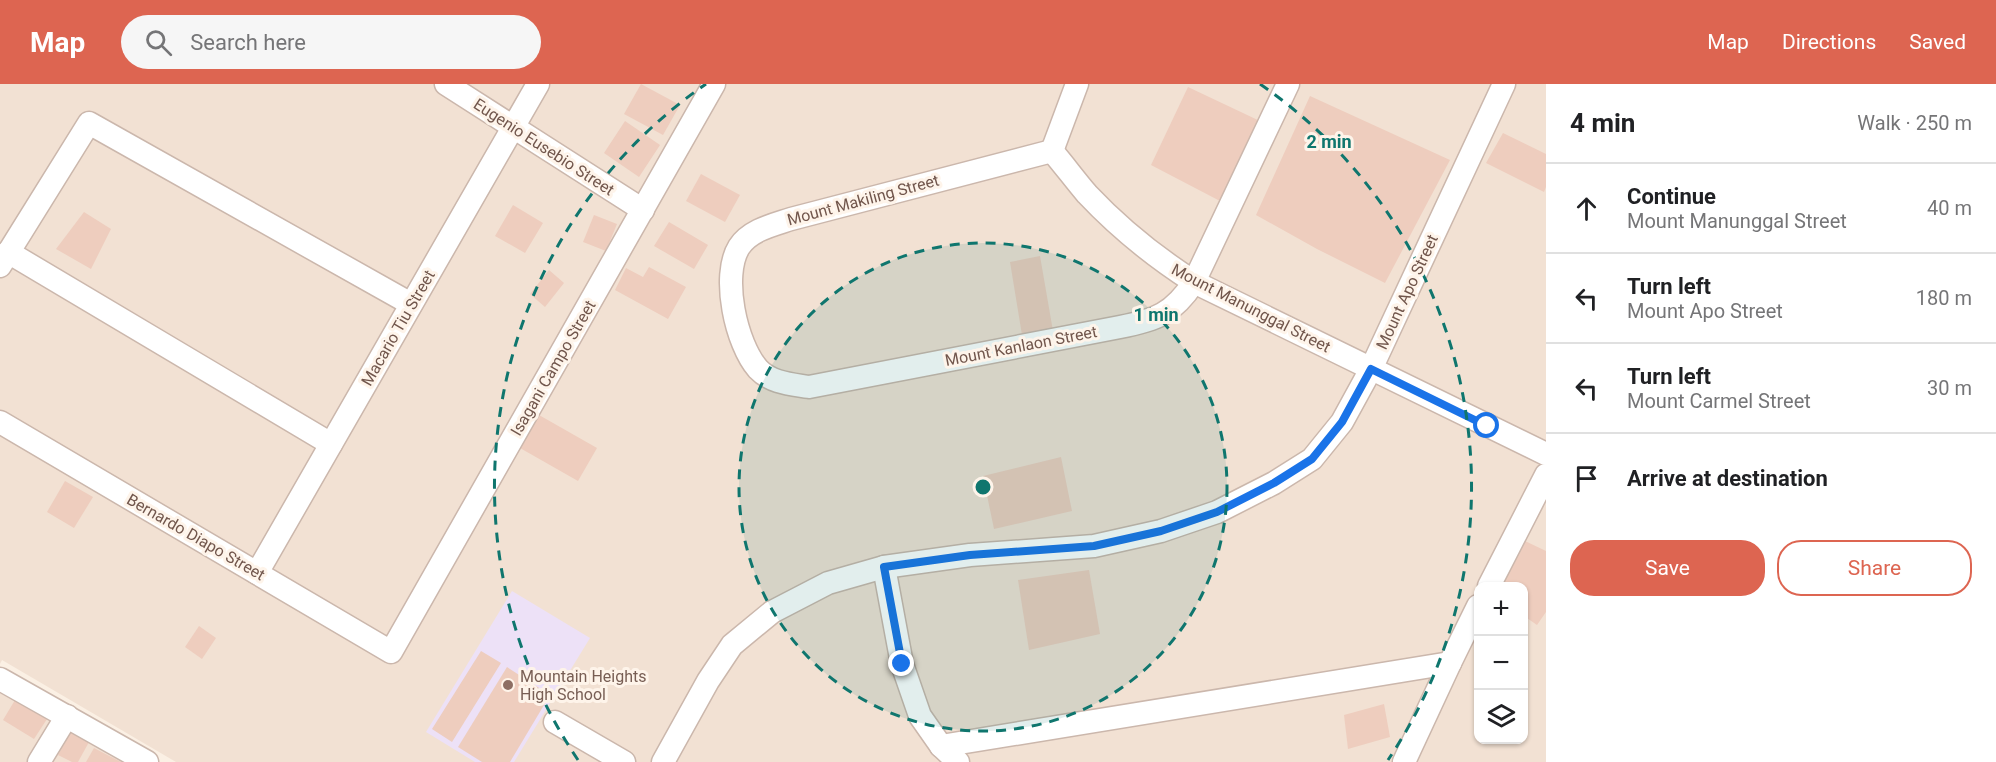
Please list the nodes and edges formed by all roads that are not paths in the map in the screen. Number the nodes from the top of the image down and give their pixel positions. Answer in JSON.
{"nodes":[{"id":1,"x":446,"y":84,"type":"edge"},
{"id":2,"x":538,"y":84,"type":"edge"},
{"id":3,"x":714,"y":84,"type":"edge"},
{"id":4,"x":1077,"y":84,"type":"edge"},
{"id":5,"x":1288,"y":84,"type":"edge"},
{"id":6,"x":1504,"y":84,"type":"edge"},
{"id":7,"x":513,"y":128,"type":"junction"},
{"id":8,"x":1052,"y":151,"type":"junction"},
{"id":9,"x":643,"y":210,"type":"junction"},
{"id":10,"x":4,"y":259,"type":"edge"},
{"id":11,"x":1194,"y":282,"type":"junction"},
{"id":12,"x":411,"y":304,"type":"junction"},
{"id":13,"x":733,"y":306,"type":"joint"},
{"id":14,"x":1371,"y":369,"type":"junction"},
{"id":15,"x":0,"y":422,"type":"edge"},
{"id":16,"x":332,"y":444,"type":"junction"},
{"id":17,"x":1546,"y":454,"type":"edge"},
{"id":18,"x":1546,"y":475,"type":"edge"},
{"id":19,"x":884,"y":567,"type":"junction"},
{"id":20,"x":257,"y":573,"type":"junction"},
{"id":21,"x":1491,"y":582,"type":"edge"},
{"id":22,"x":1474,"y":616,"type":"edge"},
{"id":23,"x":391,"y":652,"type":"joint"},
{"id":24,"x":1450,"y":663,"type":"junction"},
{"id":25,"x":0,"y":679,"type":"edge"},
{"id":26,"x":66,"y":716,"type":"junction"},
{"id":27,"x":555,"y":722,"type":"dead end"},
{"id":28,"x":941,"y":746,"type":"junction"},
{"id":29,"x":39,"y":762,"type":"edge"},
{"id":30,"x":147,"y":762,"type":"edge"},
{"id":31,"x":624,"y":762,"type":"edge"},
{"id":32,"x":663,"y":762,"type":"edge"},
{"id":33,"x":958,"y":762,"type":"edge"},
{"id":34,"x":1404,"y":762,"type":"edge"}],
"edges":[{"from":1,"to":7,"type":"street","name":"Eugenio Eusebio Street"},
{"from":2,"to":7,"type":"street","name":"Macario Tiu Street"},
{"from":3,"to":9,"type":"street","name":"Isagani Campo Street"},
{"from":4,"to":8,"type":"street"},
{"from":5,"to":11,"type":"street","name":"Mount Kanlaon Street"},
{"from":6,"to":14,"type":"street","name":"Mount Apo Street"},
{"from":7,"to":9,"type":"street","name":"Eugenio Eusebio Street"},
{"from":7,"to":12,"type":"street","name":"Macario Tiu Street"},
{"from":8,"to":11,"type":"street","name":"Mount Manunggal Street"},
{"from":8,"to":13,"type":"street","name":"Mount Makiling Street"},
{"from":9,"to":23,"type":"street","name":"Isagani Campo Street"},
{"from":10,"to":12,"type":"street"},
{"from":10,"to":16,"type":"street"},
{"from":11,"to":13,"type":"street","name":"Mount Kanlaon Street"},
{"from":11,"to":14,"type":"street","name":"Mount Manunggal Street"},
{"from":12,"to":16,"type":"street","name":"Macario Tiu Street"},
{"from":14,"to":17,"type":"street","name":"Mount Manunggal Street"},
{"from":14,"to":19,"type":"street","name":"Mount Apo Street"},
{"from":15,"to":20,"type":"street","name":"Bernardo Diapo Street"},
{"from":16,"to":20,"type":"street","name":"Macario Tiu Street"},
{"from":18,"to":21,"type":"street"},
{"from":19,"to":28,"type":"street"},
{"from":19,"to":32,"type":"street","name":"Mount Apo Street"},
{"from":20,"to":23,"type":"street","name":"Bernardo Diapo Street"},
{"from":22,"to":24,"type":"street"},
{"from":24,"to":28,"type":"street"},
{"from":24,"to":34,"type":"street"},
{"from":25,"to":26,"type":"street"},
{"from":26,"to":29,"type":"street"},
{"from":26,"to":30,"type":"street"},
{"from":27,"to":31,"type":"street"},
{"from":28,"to":33,"type":"street"}]}
